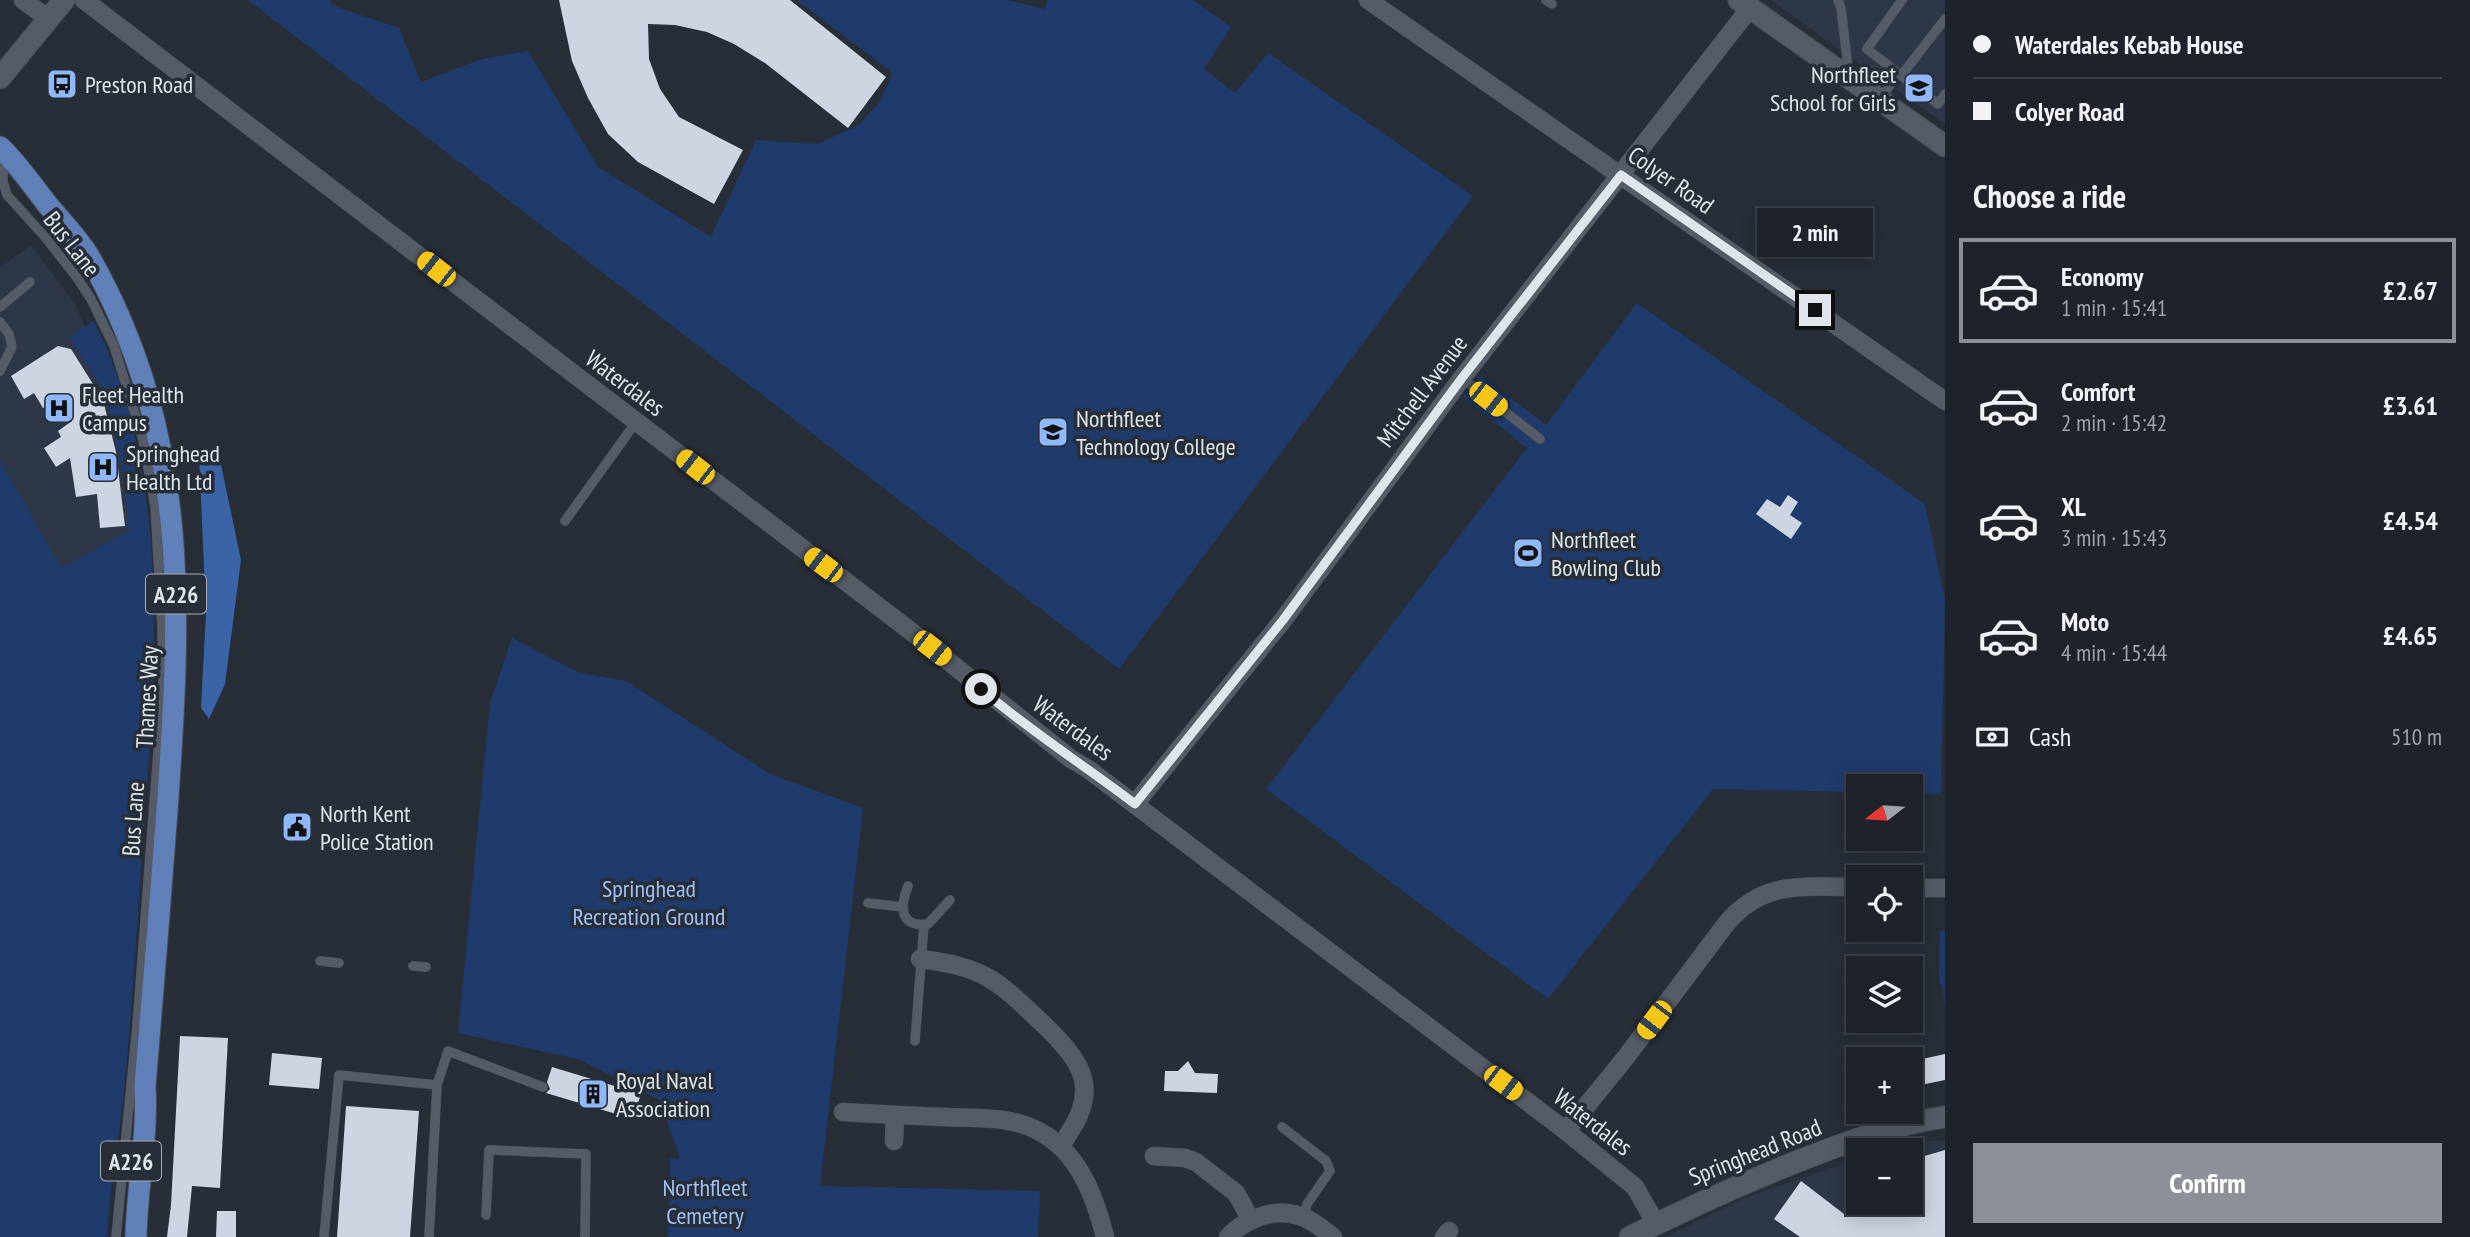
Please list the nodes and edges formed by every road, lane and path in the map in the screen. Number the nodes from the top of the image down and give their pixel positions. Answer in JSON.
{"nodes":[{"id":1,"x":23,"y":0,"type":"edge"},
{"id":2,"x":64,"y":0,"type":"edge"},
{"id":3,"x":84,"y":0,"type":"edge"},
{"id":4,"x":1368,"y":0,"type":"edge"},
{"id":5,"x":1838,"y":0,"type":"edge"},
{"id":6,"x":1902,"y":0,"type":"edge"},
{"id":7,"x":1744,"y":4,"type":"edge"},
{"id":8,"x":49,"y":19,"type":"junction"},
{"id":9,"x":1945,"y":19,"type":"edge"},
{"id":10,"x":1900,"y":75,"type":"junction"},
{"id":11,"x":0,"y":78,"type":"edge"},
{"id":12,"x":1849,"y":78,"type":"junction"},
{"id":13,"x":1945,"y":94,"type":"edge"},
{"id":14,"x":1880,"y":99,"type":"junction"},
{"id":15,"x":1945,"y":146,"type":"edge"},
{"id":16,"x":2,"y":148,"type":"edge"},
{"id":17,"x":1621,"y":175,"type":"junction"},
{"id":18,"x":30,"y":282,"type":"dead end"},
{"id":19,"x":0,"y":307,"type":"edge"},
{"id":20,"x":0,"y":321,"type":"edge"},
{"id":21,"x":0,"y":371,"type":"edge"},
{"id":22,"x":1462,"y":378,"type":"junction"},
{"id":23,"x":1945,"y":401,"type":"edge"},
{"id":24,"x":636,"y":422,"type":"junction"},
{"id":25,"x":1540,"y":439,"type":"dead end"},
{"id":26,"x":565,"y":521,"type":"dead end"},
{"id":27,"x":1135,"y":804,"type":"junction"},
{"id":28,"x":908,"y":886,"type":"dead end"},
{"id":29,"x":1846,"y":887,"type":"edge"},
{"id":30,"x":1923,"y":888,"type":"edge"},
{"id":31,"x":1945,"y":888,"type":"edge"},
{"id":32,"x":950,"y":900,"type":"dead end"},
{"id":33,"x":868,"y":903,"type":"dead end"},
{"id":34,"x":903,"y":907,"type":"junction"},
{"id":35,"x":924,"y":925,"type":"junction"},
{"id":36,"x":920,"y":960,"type":"junction"},
{"id":37,"x":320,"y":961,"type":"dead end"},
{"id":38,"x":339,"y":963,"type":"dead end"},
{"id":39,"x":412,"y":966,"type":"dead end"},
{"id":40,"x":426,"y":967,"type":"dead end"},
{"id":41,"x":915,"y":1041,"type":"dead end"},
{"id":42,"x":437,"y":1085,"type":"junction"},
{"id":43,"x":145,"y":1086,"type":"junction"},
{"id":44,"x":543,"y":1087,"type":"dead end"},
{"id":45,"x":843,"y":1112,"type":"dead end"},
{"id":46,"x":895,"y":1115,"type":"junction"},
{"id":47,"x":1945,"y":1117,"type":"edge"},
{"id":48,"x":1282,"y":1127,"type":"dead end"},
{"id":49,"x":1566,"y":1131,"type":"junction"},
{"id":50,"x":894,"y":1141,"type":"dead end"},
{"id":51,"x":1060,"y":1146,"type":"junction"},
{"id":52,"x":1154,"y":1156,"type":"dead end"},
{"id":53,"x":486,"y":1215,"type":"dead end"},
{"id":54,"x":1304,"y":1217,"type":"junction"},
{"id":55,"x":1251,"y":1220,"type":"junction"},
{"id":56,"x":1656,"y":1224,"type":"junction"},
{"id":57,"x":116,"y":1237,"type":"edge"},
{"id":58,"x":122,"y":1237,"type":"edge"},
{"id":59,"x":136,"y":1237,"type":"edge"},
{"id":60,"x":324,"y":1237,"type":"edge"},
{"id":61,"x":429,"y":1237,"type":"edge"},
{"id":62,"x":585,"y":1237,"type":"edge"},
{"id":63,"x":1105,"y":1237,"type":"edge"},
{"id":64,"x":1228,"y":1237,"type":"edge"},
{"id":65,"x":1333,"y":1237,"type":"edge"},
{"id":66,"x":1630,"y":1237,"type":"edge"}],
"edges":[{"from":1,"to":8,"type":"street"},
{"from":2,"to":8,"type":"street"},
{"from":3,"to":24,"type":"street","name":"Waterdales"},
{"from":4,"to":17,"type":"street","name":"Colyer Road"},
{"from":5,"to":12,"type":"lane"},
{"from":6,"to":10,"type":"lane"},
{"from":7,"to":12,"type":"street"},
{"from":7,"to":17,"type":"street","name":"Mitchell Avenue"},
{"from":8,"to":11,"type":"street"},
{"from":9,"to":10,"type":"lane"},
{"from":10,"to":13,"type":"lane"},
{"from":10,"to":14,"type":"lane"},
{"from":12,"to":14,"type":"street"},
{"from":14,"to":15,"type":"street"},
{"from":16,"to":43,"type":"main road","name":"Thames Way","number":"A226"},
{"from":16,"to":57,"type":"lane","name":"Bus Lane"},
{"from":17,"to":22,"type":"street","name":"Mitchell Avenue"},
{"from":17,"to":23,"type":"street","name":"Colyer Road"},
{"from":18,"to":19,"type":"lane"},
{"from":20,"to":21,"type":"lane"},
{"from":22,"to":25,"type":"lane"},
{"from":22,"to":27,"type":"street","name":"Mitchell Avenue"},
{"from":24,"to":26,"type":"lane"},
{"from":24,"to":27,"type":"street","name":"Waterdales"},
{"from":27,"to":49,"type":"street","name":"Waterdales"},
{"from":28,"to":34,"type":"lane"},
{"from":29,"to":49,"type":"street"},
{"from":30,"to":31,"type":"street"},
{"from":32,"to":35,"type":"lane"},
{"from":33,"to":34,"type":"lane"},
{"from":34,"to":35,"type":"lane"},
{"from":35,"to":36,"type":"lane"},
{"from":36,"to":41,"type":"lane"},
{"from":36,"to":51,"type":"street"},
{"from":37,"to":38,"type":"lane"},
{"from":39,"to":40,"type":"lane"},
{"from":42,"to":44,"type":"lane"},
{"from":42,"to":60,"type":"lane"},
{"from":42,"to":61,"type":"lane"},
{"from":43,"to":58,"type":"main road","name":"Thames Way","number":"A226"},
{"from":43,"to":59,"type":"main road","name":"Thames Way","number":"A226"},
{"from":45,"to":46,"type":"street"},
{"from":46,"to":50,"type":"street"},
{"from":46,"to":51,"type":"street"},
{"from":47,"to":56,"type":"street","name":"Springhead Road"},
{"from":48,"to":54,"type":"lane"},
{"from":49,"to":56,"type":"street","name":"Waterdales"},
{"from":51,"to":63,"type":"street"},
{"from":52,"to":55,"type":"street"},
{"from":53,"to":62,"type":"lane"},
{"from":54,"to":55,"type":"street"},
{"from":54,"to":65,"type":"street"},
{"from":55,"to":64,"type":"street"},
{"from":56,"to":66,"type":"street","name":"Springhead Road"}]}
